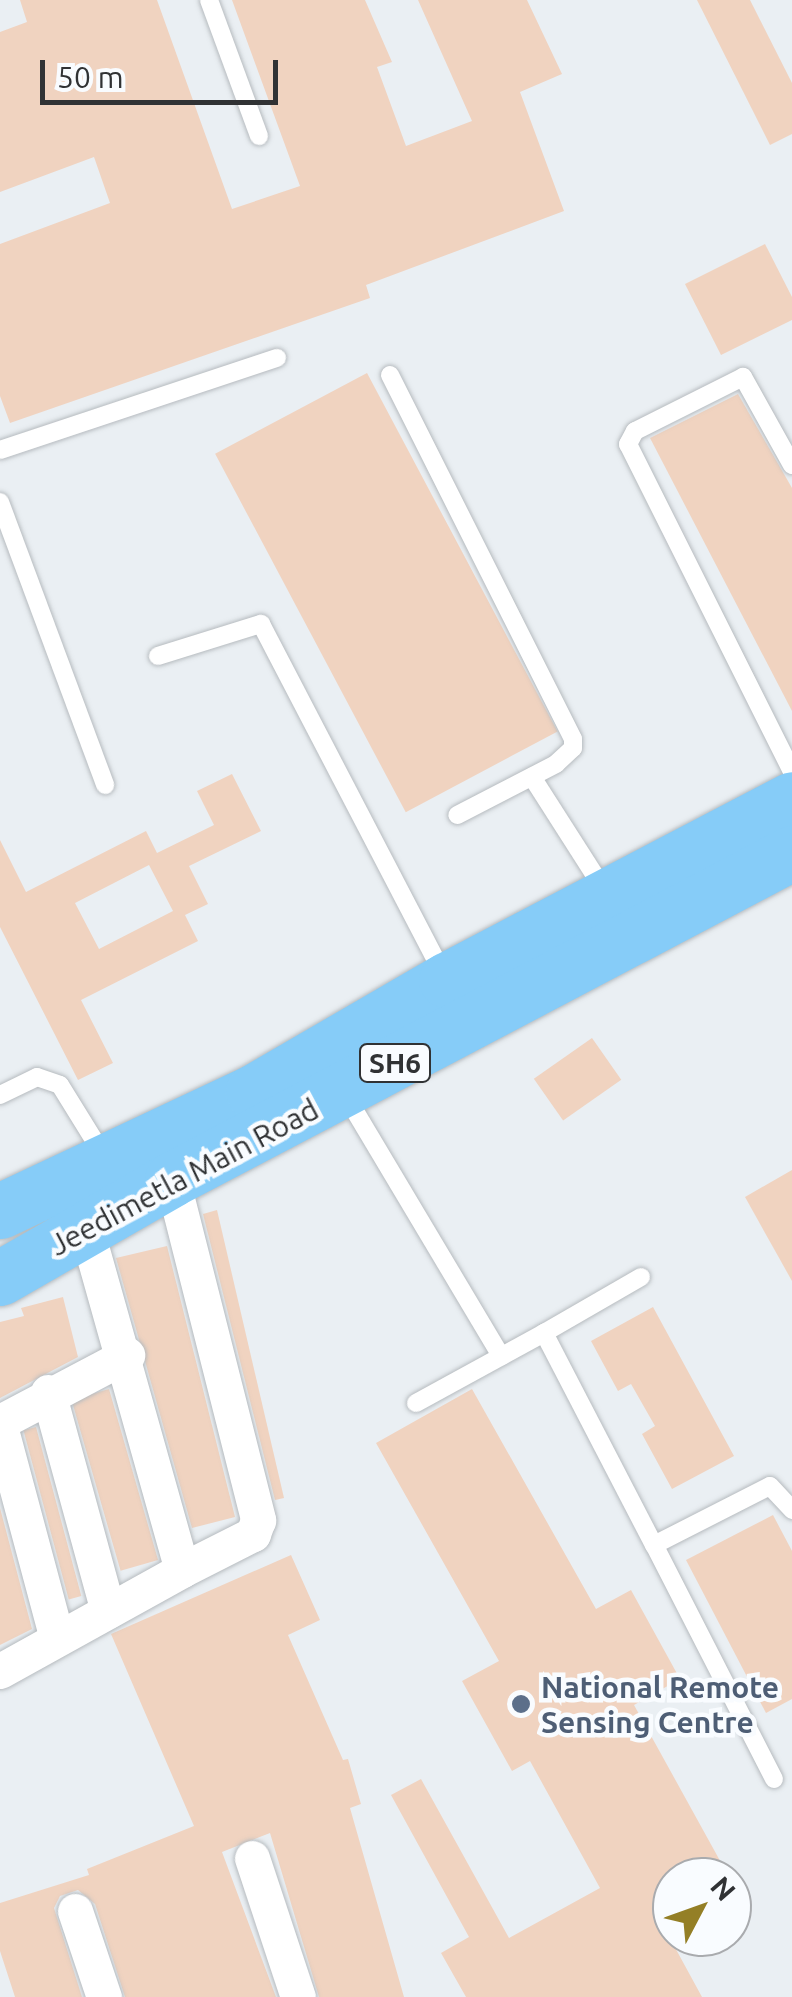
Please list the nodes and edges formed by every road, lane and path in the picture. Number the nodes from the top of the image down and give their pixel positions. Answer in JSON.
{"nodes":[{"id":1,"x":209,"y":0,"type":"edge"},
{"id":2,"x":259,"y":136,"type":"dead end"},
{"id":3,"x":277,"y":358,"type":"dead end"},
{"id":4,"x":390,"y":374,"type":"dead end"},
{"id":5,"x":0,"y":450,"type":"edge"},
{"id":6,"x":792,"y":465,"type":"edge"},
{"id":7,"x":0,"y":502,"type":"edge"},
{"id":8,"x":158,"y":656,"type":"dead end"},
{"id":9,"x":792,"y":772,"type":"edge"},
{"id":10,"x":532,"y":777,"type":"junction"},
{"id":11,"x":105,"y":784,"type":"dead end"},
{"id":12,"x":792,"y":799,"type":"edge"},
{"id":13,"x":456,"y":816,"type":"dead end"},
{"id":14,"x":792,"y":852,"type":"edge"},
{"id":15,"x":608,"y":896,"type":"junction"},
{"id":16,"x":446,"y":980,"type":"junction"},
{"id":17,"x":343,"y":1091,"type":"junction"},
{"id":18,"x":0,"y":1094,"type":"edge"},
{"id":19,"x":106,"y":1160,"type":"junction"},
{"id":20,"x":172,"y":1180,"type":"junction"},
{"id":21,"x":0,"y":1211,"type":"edge"},
{"id":22,"x":86,"y":1228,"type":"junction"},
{"id":23,"x":641,"y":1277,"type":"dead end"},
{"id":24,"x":0,"y":1278,"type":"edge"},
{"id":25,"x":544,"y":1333,"type":"junction"},
{"id":26,"x":127,"y":1356,"type":"junction"},
{"id":27,"x":501,"y":1356,"type":"junction"},
{"id":28,"x":48,"y":1392,"type":"junction"},
{"id":29,"x":416,"y":1402,"type":"dead end"},
{"id":30,"x":0,"y":1424,"type":"edge"},
{"id":31,"x":792,"y":1510,"type":"edge"},
{"id":32,"x":654,"y":1545,"type":"junction"},
{"id":33,"x":182,"y":1570,"type":"junction"},
{"id":34,"x":108,"y":1610,"type":"junction"},
{"id":35,"x":56,"y":1640,"type":"junction"},
{"id":36,"x":0,"y":1671,"type":"edge"},
{"id":37,"x":774,"y":1778,"type":"dead end"},
{"id":38,"x":252,"y":1858,"type":"dead end"},
{"id":39,"x":75,"y":1911,"type":"dead end"},
{"id":40,"x":104,"y":1997,"type":"edge"},
{"id":41,"x":298,"y":1997,"type":"edge"}],
"edges":[{"from":1,"to":2,"type":"lane"},
{"from":3,"to":5,"type":"lane"},
{"from":4,"to":10,"type":"lane"},
{"from":6,"to":9,"type":"lane"},
{"from":7,"to":11,"type":"lane"},
{"from":8,"to":16,"type":"lane"},
{"from":10,"to":13,"type":"lane"},
{"from":10,"to":15,"type":"lane"},
{"from":12,"to":15,"type":"main road","name":"Jeedimetla Main Road","number":"SH6"},
{"from":14,"to":17,"type":"main road","name":"Jeedimetla Main Road","number":"SH6"},
{"from":15,"to":16,"type":"main road","name":"Jeedimetla Main Road","number":"SH6"},
{"from":16,"to":19,"type":"main road","name":"Jeedimetla Main Road","number":"SH6"},
{"from":17,"to":20,"type":"main road","name":"Jeedimetla Main Road","number":"SH6"},
{"from":17,"to":27,"type":"lane"},
{"from":18,"to":19,"type":"lane"},
{"from":19,"to":21,"type":"main road","name":"Jeedimetla Main Road","number":"SH6"},
{"from":20,"to":22,"type":"main road","name":"Jeedimetla Main Road","number":"SH6"},
{"from":20,"to":33,"type":"street"},
{"from":22,"to":24,"type":"main road","name":"Jeedimetla Main Road","number":"SH6"},
{"from":22,"to":26,"type":"street"},
{"from":23,"to":25,"type":"lane"},
{"from":25,"to":27,"type":"lane"},
{"from":25,"to":32,"type":"lane"},
{"from":26,"to":28,"type":"street"},
{"from":26,"to":33,"type":"street"},
{"from":27,"to":29,"type":"lane"},
{"from":28,"to":30,"type":"street"},
{"from":28,"to":34,"type":"street"},
{"from":30,"to":35,"type":"street"},
{"from":31,"to":32,"type":"lane"},
{"from":32,"to":37,"type":"lane"},
{"from":33,"to":34,"type":"street"},
{"from":34,"to":35,"type":"street"},
{"from":35,"to":36,"type":"street"},
{"from":38,"to":41,"type":"street"},
{"from":39,"to":40,"type":"street"}]}
